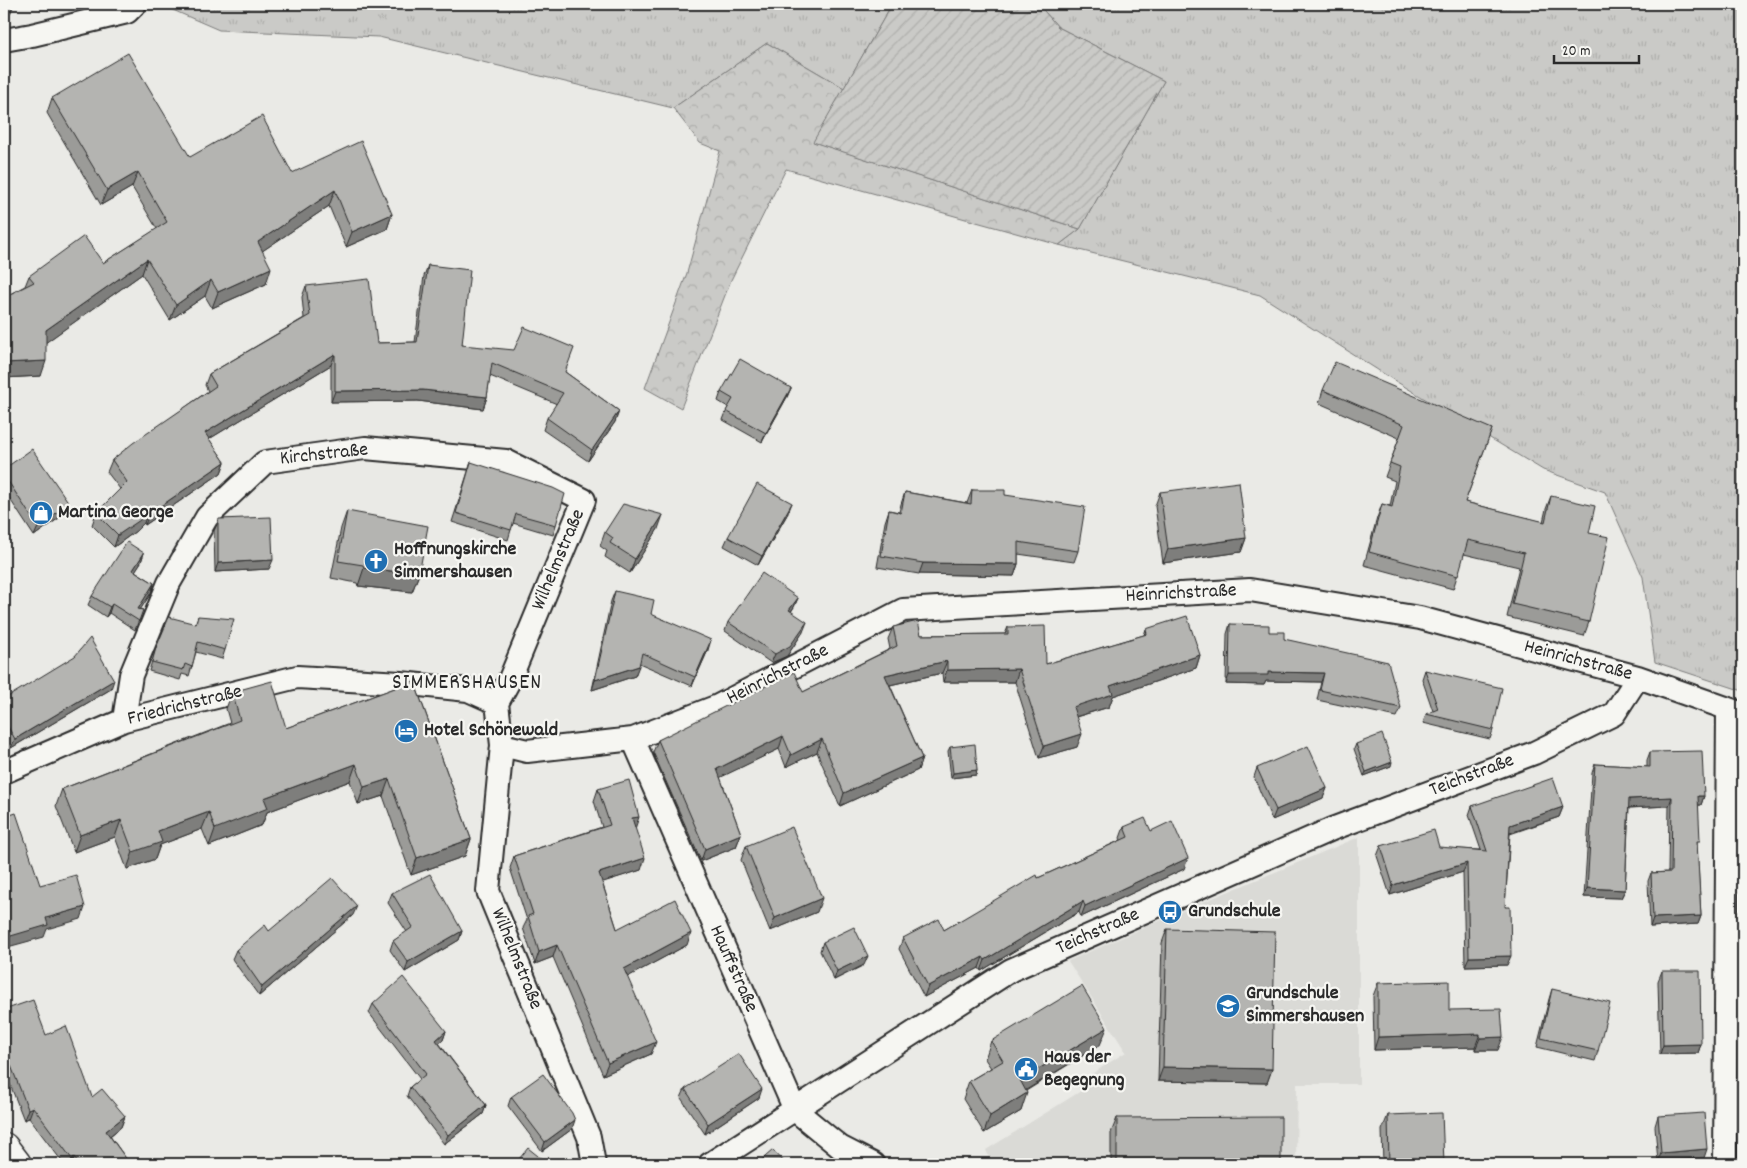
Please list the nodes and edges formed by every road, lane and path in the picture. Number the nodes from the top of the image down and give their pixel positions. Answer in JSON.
{"nodes":[{"id":1,"x":131,"y":8,"type":"edge"},
{"id":2,"x":4,"y":40,"type":"edge"},
{"id":3,"x":584,"y":500,"type":"joint"},
{"id":4,"x":1638,"y":677,"type":"junction"},
{"id":5,"x":497,"y":703,"type":"junction"},
{"id":6,"x":1735,"y":712,"type":"edge"},
{"id":7,"x":124,"y":720,"type":"junction"},
{"id":8,"x":633,"y":739,"type":"junction"},
{"id":9,"x":502,"y":745,"type":"junction"},
{"id":10,"x":4,"y":772,"type":"edge"},
{"id":11,"x":795,"y":1110,"type":"junction"},
{"id":12,"x":4,"y":1147,"type":"edge"},
{"id":13,"x":17,"y":1164,"type":"edge"},
{"id":14,"x":594,"y":1164,"type":"edge"},
{"id":15,"x":710,"y":1164,"type":"edge"},
{"id":16,"x":874,"y":1164,"type":"edge"},
{"id":17,"x":1725,"y":1164,"type":"edge"}],
"edges":[{"from":1,"to":2,"type":"street"},
{"from":3,"to":5,"type":"street","name":"Wilhelmstraße"},
{"from":3,"to":7,"type":"street","name":"Kirchstraße"},
{"from":4,"to":6,"type":"street","name":"Heinrichstraße"},
{"from":4,"to":8,"type":"street","name":"Heinrichstraße"},
{"from":4,"to":11,"type":"street","name":"Teichstraße"},
{"from":5,"to":7,"type":"street","name":"Friedrichstraße"},
{"from":5,"to":9,"type":"street"},
{"from":6,"to":17,"type":"street"},
{"from":7,"to":10,"type":"street","name":"Friedrichstraße"},
{"from":8,"to":9,"type":"street"},
{"from":8,"to":11,"type":"street","name":"Hauffstraße"},
{"from":9,"to":14,"type":"street","name":"Wilhelmstraße"},
{"from":11,"to":15,"type":"street","name":"Teichstraße"},
{"from":11,"to":16,"type":"street","name":"Hauffstraße"},
{"from":12,"to":13,"type":"street"}]}
